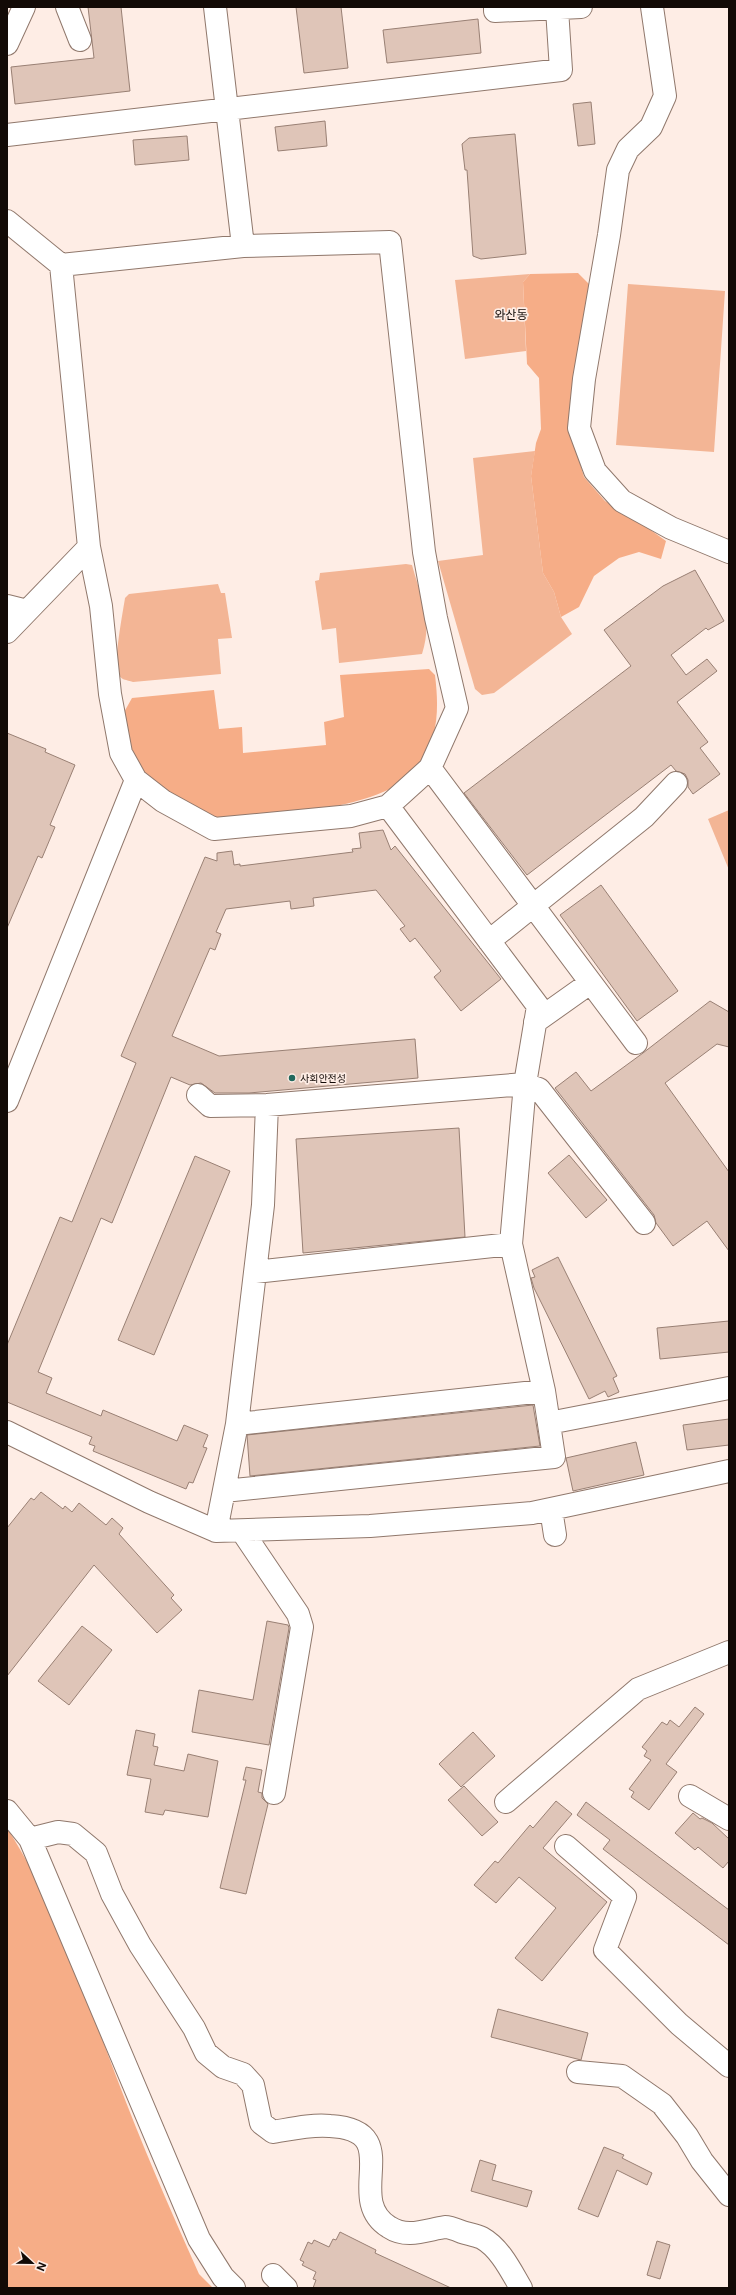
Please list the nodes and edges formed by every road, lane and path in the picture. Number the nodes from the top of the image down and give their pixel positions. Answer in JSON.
{"nodes":[{"id":1,"x":24,"y":7,"type":"edge"},
{"id":2,"x":67,"y":7,"type":"edge"},
{"id":3,"x":215,"y":7,"type":"edge"},
{"id":4,"x":495,"y":7,"type":"edge"},
{"id":5,"x":581,"y":7,"type":"edge"},
{"id":6,"x":652,"y":7,"type":"edge"},
{"id":7,"x":557,"y":9,"type":"junction"},
{"id":8,"x":80,"y":40,"type":"dead end"},
{"id":9,"x":7,"y":44,"type":"edge"},
{"id":10,"x":228,"y":108,"type":"junction"},
{"id":11,"x":7,"y":134,"type":"edge"},
{"id":12,"x":7,"y":221,"type":"edge"},
{"id":13,"x":243,"y":246,"type":"junction"},
{"id":14,"x":61,"y":266,"type":"junction"},
{"id":15,"x":89,"y":547,"type":"junction"},
{"id":16,"x":729,"y":552,"type":"edge"},
{"id":17,"x":17,"y":608,"type":"edge"},
{"id":18,"x":7,"y":632,"type":"edge"},
{"id":19,"x":430,"y":768,"type":"junction"},
{"id":20,"x":136,"y":780,"type":"junction"},
{"id":21,"x":676,"y":783,"type":"dead end"},
{"id":22,"x":388,"y":806,"type":"junction"},
{"id":23,"x":532,"y":907,"type":"junction"},
{"id":24,"x":489,"y":941,"type":"junction"},
{"id":25,"x":590,"y":983,"type":"junction"},
{"id":26,"x":535,"y":1022,"type":"junction"},
{"id":27,"x":636,"y":1043,"type":"dead end"},
{"id":28,"x":525,"y":1084,"type":"junction"},
{"id":29,"x":198,"y":1095,"type":"dead end"},
{"id":30,"x":7,"y":1101,"type":"edge"},
{"id":31,"x":267,"y":1105,"type":"junction"},
{"id":32,"x":644,"y":1223,"type":"dead end"},
{"id":33,"x":511,"y":1244,"type":"junction"},
{"id":34,"x":255,"y":1272,"type":"junction"},
{"id":35,"x":729,"y":1388,"type":"edge"},
{"id":36,"x":544,"y":1391,"type":"junction"},
{"id":37,"x":549,"y":1423,"type":"junction"},
{"id":38,"x":237,"y":1424,"type":"junction"},
{"id":39,"x":7,"y":1432,"type":"edge"},
{"id":40,"x":729,"y":1471,"type":"edge"},
{"id":41,"x":224,"y":1491,"type":"junction"},
{"id":42,"x":552,"y":1509,"type":"junction"},
{"id":43,"x":242,"y":1530,"type":"junction"},
{"id":44,"x":216,"y":1531,"type":"junction"},
{"id":45,"x":555,"y":1536,"type":"dead end"},
{"id":46,"x":729,"y":1652,"type":"edge"},
{"id":47,"x":274,"y":1794,"type":"dead end"},
{"id":48,"x":690,"y":1796,"type":"dead end"},
{"id":49,"x":506,"y":1802,"type":"dead end"},
{"id":50,"x":7,"y":1811,"type":"edge"},
{"id":51,"x":729,"y":1819,"type":"edge"},
{"id":52,"x":30,"y":1839,"type":"junction"},
{"id":53,"x":566,"y":1846,"type":"dead end"},
{"id":54,"x":729,"y":2066,"type":"edge"},
{"id":55,"x":578,"y":2072,"type":"dead end"},
{"id":56,"x":729,"y":2196,"type":"edge"},
{"id":57,"x":234,"y":2288,"type":"edge"},
{"id":58,"x":521,"y":2288,"type":"edge"}],
"edges":[{"from":1,"to":9,"type":"street"},
{"from":2,"to":8,"type":"street"},
{"from":3,"to":10,"type":"street"},
{"from":4,"to":7,"type":"street"},
{"from":5,"to":7,"type":"street"},
{"from":6,"to":16,"type":"street"},
{"from":7,"to":10,"type":"street"},
{"from":10,"to":11,"type":"street"},
{"from":10,"to":13,"type":"street"},
{"from":12,"to":14,"type":"street"},
{"from":13,"to":14,"type":"street"},
{"from":13,"to":19,"type":"street"},
{"from":14,"to":15,"type":"street"},
{"from":15,"to":17,"type":"street"},
{"from":15,"to":20,"type":"street"},
{"from":17,"to":18,"type":"street"},
{"from":19,"to":22,"type":"street"},
{"from":19,"to":23,"type":"street"},
{"from":20,"to":22,"type":"street"},
{"from":20,"to":30,"type":"street"},
{"from":21,"to":23,"type":"street"},
{"from":22,"to":24,"type":"street"},
{"from":23,"to":24,"type":"street"},
{"from":23,"to":25,"type":"street"},
{"from":24,"to":26,"type":"street"},
{"from":25,"to":26,"type":"street"},
{"from":25,"to":27,"type":"street"},
{"from":26,"to":28,"type":"street"},
{"from":28,"to":31,"type":"street"},
{"from":28,"to":32,"type":"street"},
{"from":28,"to":33,"type":"street"},
{"from":29,"to":31,"type":"street"},
{"from":31,"to":34,"type":"street"},
{"from":33,"to":34,"type":"street"},
{"from":33,"to":36,"type":"street"},
{"from":34,"to":38,"type":"street"},
{"from":35,"to":37,"type":"street"},
{"from":36,"to":37,"type":"street"},
{"from":36,"to":38,"type":"street"},
{"from":37,"to":41,"type":"street"},
{"from":38,"to":41,"type":"street"},
{"from":39,"to":44,"type":"street"},
{"from":40,"to":42,"type":"street"},
{"from":41,"to":44,"type":"street"},
{"from":42,"to":43,"type":"street"},
{"from":42,"to":45,"type":"street"},
{"from":43,"to":44,"type":"street"},
{"from":43,"to":47,"type":"street"},
{"from":46,"to":49,"type":"street"},
{"from":48,"to":51,"type":"street"},
{"from":50,"to":52,"type":"street"},
{"from":52,"to":57,"type":"street"},
{"from":52,"to":58,"type":"street"},
{"from":53,"to":54,"type":"street"},
{"from":55,"to":56,"type":"street"}]}
